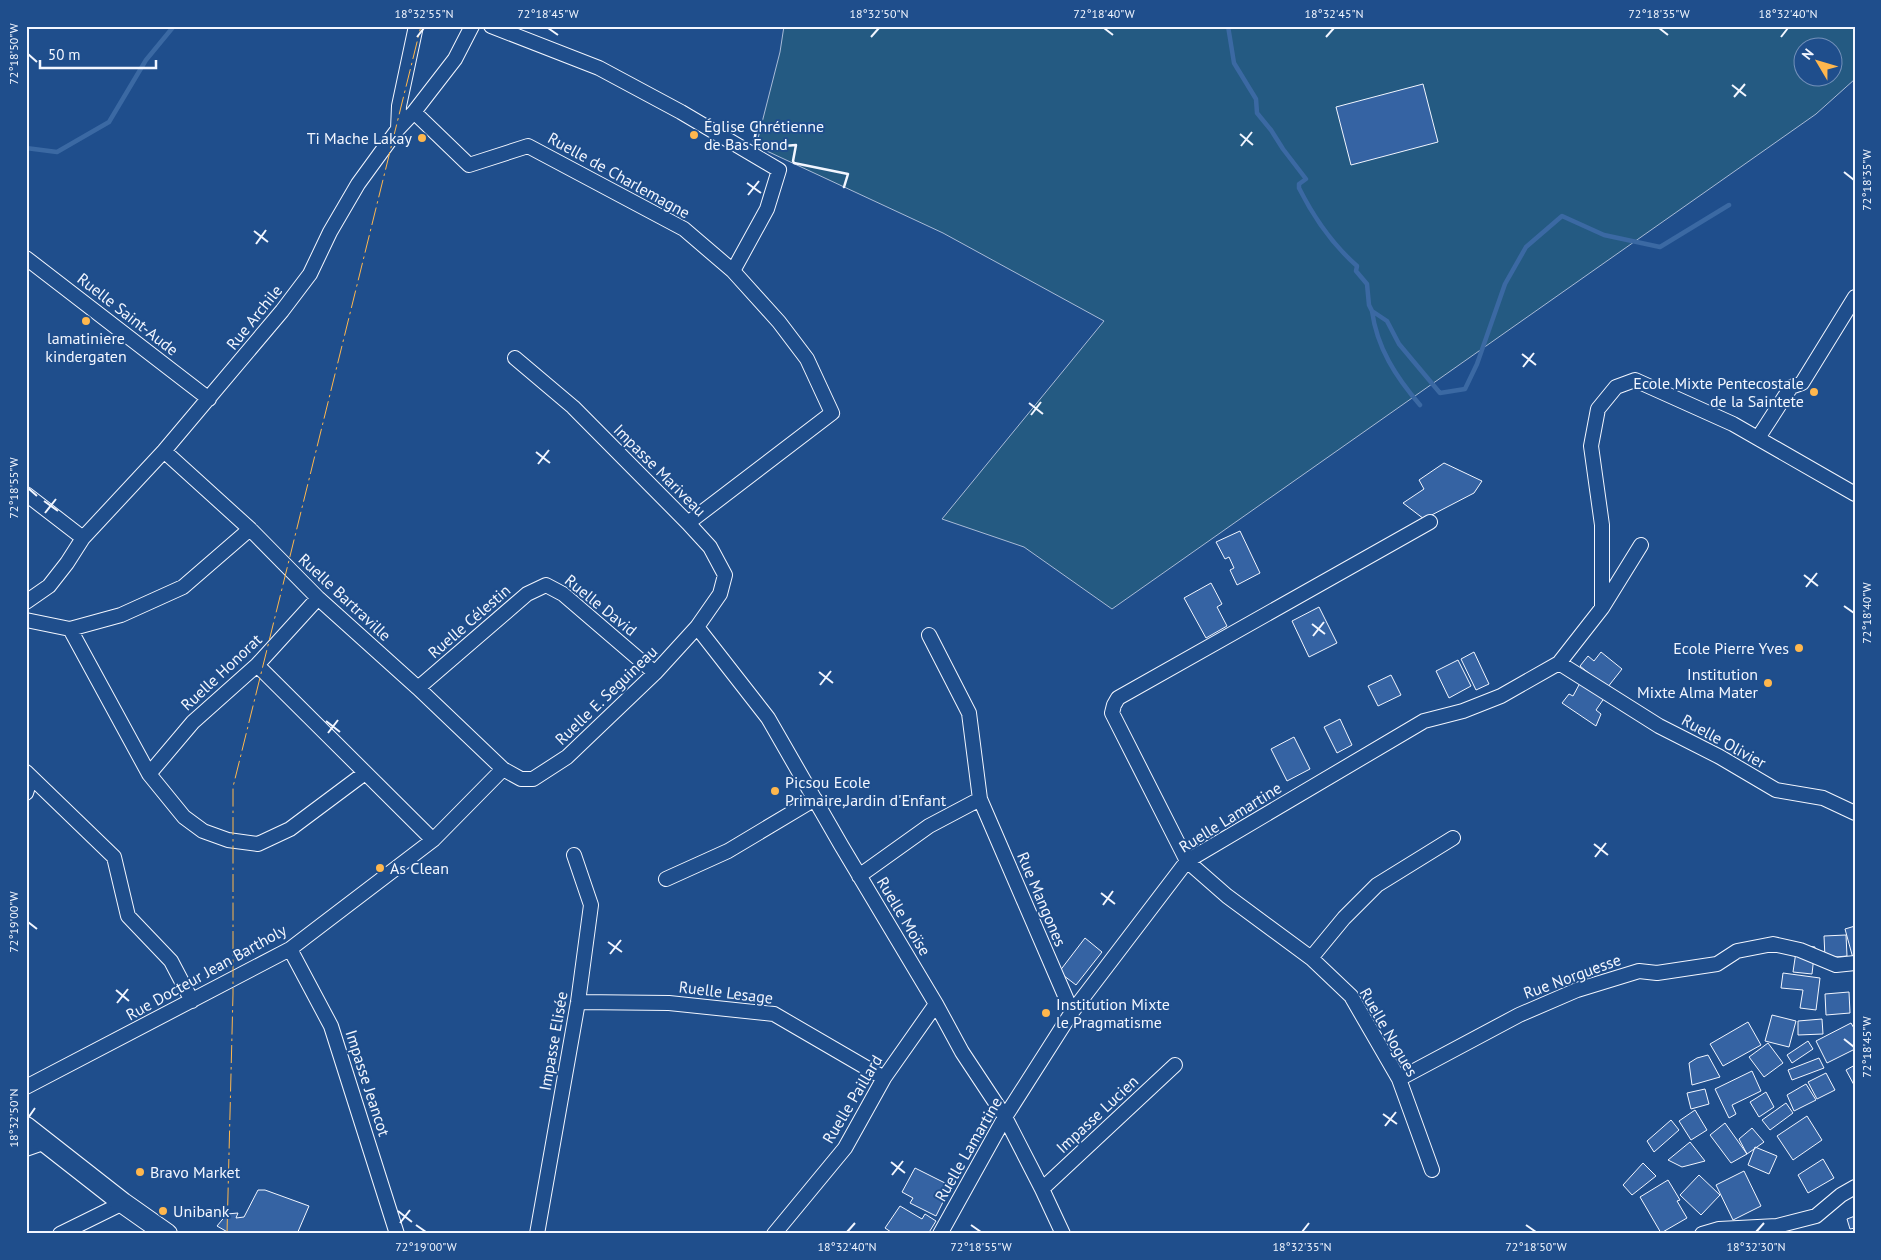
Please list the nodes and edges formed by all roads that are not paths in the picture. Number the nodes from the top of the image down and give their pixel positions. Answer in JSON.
{"nodes":[{"id":1,"x":416,"y":26,"type":"edge"},
{"id":2,"x":472,"y":26,"type":"edge"},
{"id":3,"x":491,"y":26,"type":"edge"},
{"id":4,"x":414,"y":112,"type":"junction"},
{"id":5,"x":398,"y":129,"type":"junction"},
{"id":6,"x":26,"y":258,"type":"edge"},
{"id":7,"x":732,"y":271,"type":"junction"},
{"id":8,"x":1855,"y":297,"type":"edge"},
{"id":9,"x":515,"y":358,"type":"dead end"},
{"id":10,"x":209,"y":399,"type":"junction"},
{"id":11,"x":1758,"y":438,"type":"junction"},
{"id":12,"x":164,"y":451,"type":"junction"},
{"id":13,"x":26,"y":494,"type":"edge"},
{"id":14,"x":1855,"y":494,"type":"edge"},
{"id":15,"x":1430,"y":522,"type":"dead end"},
{"id":16,"x":688,"y":523,"type":"junction"},
{"id":17,"x":250,"y":529,"type":"junction"},
{"id":18,"x":83,"y":538,"type":"junction"},
{"id":19,"x":1641,"y":545,"type":"dead end"},
{"id":20,"x":546,"y":585,"type":"joint"},
{"id":21,"x":318,"y":598,"type":"junction"},
{"id":22,"x":26,"y":602,"type":"edge"},
{"id":23,"x":1602,"y":608,"type":"junction"},
{"id":24,"x":26,"y":620,"type":"edge"},
{"id":25,"x":696,"y":628,"type":"junction"},
{"id":26,"x":70,"y":629,"type":"junction"},
{"id":27,"x":929,"y":635,"type":"dead end"},
{"id":28,"x":1559,"y":663,"type":"junction"},
{"id":29,"x":257,"y":665,"type":"junction"},
{"id":30,"x":655,"y":673,"type":"junction"},
{"id":31,"x":418,"y":688,"type":"junction"},
{"id":32,"x":503,"y":769,"type":"junction"},
{"id":33,"x":365,"y":773,"type":"junction"},
{"id":34,"x":29,"y":774,"type":"edge"},
{"id":35,"x":149,"y":774,"type":"junction"},
{"id":36,"x":533,"y":780,"type":"joint"},
{"id":37,"x":26,"y":793,"type":"edge"},
{"id":38,"x":815,"y":799,"type":"junction"},
{"id":39,"x":980,"y":799,"type":"junction"},
{"id":40,"x":1855,"y":813,"type":"edge"},
{"id":41,"x":1453,"y":838,"type":"dead end"},
{"id":42,"x":433,"y":840,"type":"junction"},
{"id":43,"x":574,"y":855,"type":"dead end"},
{"id":44,"x":1187,"y":861,"type":"junction"},
{"id":45,"x":859,"y":876,"type":"junction"},
{"id":46,"x":666,"y":879,"type":"dead end"},
{"id":47,"x":290,"y":949,"type":"junction"},
{"id":48,"x":1311,"y":958,"type":"junction"},
{"id":49,"x":1855,"y":963,"type":"edge"},
{"id":50,"x":192,"y":1001,"type":"junction"},
{"id":51,"x":578,"y":1002,"type":"junction"},
{"id":52,"x":936,"y":1004,"type":"junction"},
{"id":53,"x":1072,"y":1012,"type":"junction"},
{"id":54,"x":1175,"y":1065,"type":"dead end"},
{"id":55,"x":884,"y":1078,"type":"junction"},
{"id":56,"x":1399,"y":1079,"type":"junction"},
{"id":57,"x":26,"y":1087,"type":"edge"},
{"id":58,"x":1005,"y":1117,"type":"junction"},
{"id":59,"x":26,"y":1127,"type":"edge"},
{"id":60,"x":46,"y":1142,"type":"junction"},
{"id":61,"x":26,"y":1149,"type":"edge"},
{"id":62,"x":1432,"y":1170,"type":"dead end"},
{"id":63,"x":1855,"y":1187,"type":"edge"},
{"id":64,"x":1042,"y":1189,"type":"junction"},
{"id":65,"x":123,"y":1203,"type":"junction"},
{"id":66,"x":60,"y":1234,"type":"edge"},
{"id":67,"x":167,"y":1234,"type":"edge"},
{"id":68,"x":397,"y":1234,"type":"edge"},
{"id":69,"x":537,"y":1234,"type":"edge"},
{"id":70,"x":774,"y":1234,"type":"edge"},
{"id":71,"x":940,"y":1234,"type":"edge"},
{"id":72,"x":1063,"y":1234,"type":"edge"},
{"id":73,"x":1702,"y":1234,"type":"edge"}],
"edges":[{"from":1,"to":5,"type":"street"},
{"from":2,"to":4,"type":"street","name":"Rue Archile"},
{"from":3,"to":7,"type":"street"},
{"from":4,"to":5,"type":"street","name":"Rue Archile"},
{"from":4,"to":7,"type":"street","name":"Ruelle de Charlemagne"},
{"from":5,"to":10,"type":"street","name":"Rue Archile"},
{"from":6,"to":10,"type":"street","name":"Ruelle Saint-Aude"},
{"from":7,"to":16,"type":"street","name":"Ruelle de Charlemagne"},
{"from":8,"to":11,"type":"street"},
{"from":9,"to":16,"type":"street","name":"Impasse Mariveau"},
{"from":10,"to":12,"type":"street","name":"Rue Archile"},
{"from":11,"to":14,"type":"street"},
{"from":11,"to":23,"type":"street"},
{"from":12,"to":17,"type":"street","name":"Ruelle Bartraville"},
{"from":12,"to":18,"type":"street","name":"Rue Archile"},
{"from":13,"to":18,"type":"street"},
{"from":15,"to":44,"type":"street"},
{"from":16,"to":25,"type":"street","name":"Impasse Mariveau"},
{"from":17,"to":21,"type":"street","name":"Ruelle Bartraville"},
{"from":17,"to":26,"type":"street"},
{"from":18,"to":22,"type":"street","name":"Rue Archile"},
{"from":19,"to":23,"type":"street","name":"Ruelle Lamartine"},
{"from":20,"to":30,"type":"street","name":"Ruelle David"},
{"from":20,"to":31,"type":"street","name":"Ruelle Célestin"},
{"from":21,"to":29,"type":"street","name":"Ruelle Honorat"},
{"from":21,"to":31,"type":"street","name":"Ruelle Bartraville"},
{"from":23,"to":28,"type":"street","name":"Ruelle Lamartine"},
{"from":24,"to":26,"type":"street"},
{"from":25,"to":30,"type":"street","name":"Ruelle E. Seguineau"},
{"from":25,"to":38,"type":"street","name":"Ruelle Moïse"},
{"from":26,"to":35,"type":"street"},
{"from":27,"to":39,"type":"street","name":"Rue Mangones"},
{"from":28,"to":40,"type":"street","name":"Ruelle Olivier"},
{"from":28,"to":44,"type":"street","name":"Ruelle Lamartine"},
{"from":29,"to":33,"type":"street"},
{"from":29,"to":35,"type":"street","name":"Ruelle Honorat"},
{"from":30,"to":36,"type":"street","name":"Ruelle E. Seguineau"},
{"from":31,"to":32,"type":"street","name":"Ruelle Bartraville"},
{"from":32,"to":36,"type":"street","name":"Ruelle Bartraville"},
{"from":32,"to":42,"type":"street","name":"Rue Docteur Jean Bartholy"},
{"from":33,"to":35,"type":"street"},
{"from":33,"to":42,"type":"street"},
{"from":34,"to":37,"type":"street"},
{"from":34,"to":50,"type":"street"},
{"from":38,"to":45,"type":"street","name":"Ruelle Moïse"},
{"from":38,"to":46,"type":"street"},
{"from":39,"to":45,"type":"street"},
{"from":39,"to":53,"type":"street","name":"Rue Mangones"},
{"from":41,"to":48,"type":"street"},
{"from":42,"to":47,"type":"street","name":"Rue Docteur Jean Bartholy"},
{"from":43,"to":51,"type":"street","name":"Impasse Elisée"},
{"from":44,"to":48,"type":"street","name":"Ruelle Nogues"},
{"from":44,"to":53,"type":"street","name":"Ruelle Lamartine"},
{"from":45,"to":52,"type":"street","name":"Ruelle Moïse"},
{"from":47,"to":50,"type":"street","name":"Rue Docteur Jean Bartholy"},
{"from":47,"to":68,"type":"street","name":"Impasse Jeancot"},
{"from":48,"to":56,"type":"street","name":"Ruelle Nogues"},
{"from":49,"to":56,"type":"street","name":"Rue Norguesse"},
{"from":50,"to":57,"type":"street","name":"Rue Docteur Jean Bartholy"},
{"from":51,"to":55,"type":"street","name":"Ruelle Lesage"},
{"from":51,"to":69,"type":"street","name":"Impasse Elisée"},
{"from":52,"to":55,"type":"street","name":"Ruelle Paillard"},
{"from":52,"to":58,"type":"street","name":"Ruelle Moïse"},
{"from":53,"to":58,"type":"street","name":"Ruelle Lamartine"},
{"from":54,"to":64,"type":"street","name":"Impasse Lucien"},
{"from":55,"to":70,"type":"street","name":"Ruelle Paillard"},
{"from":56,"to":62,"type":"street","name":"Ruelle Nogues"},
{"from":58,"to":64,"type":"street","name":"Ruelle Moïse"},
{"from":58,"to":71,"type":"street","name":"Ruelle Lamartine"},
{"from":59,"to":60,"type":"main road"},
{"from":60,"to":61,"type":"street"},
{"from":60,"to":65,"type":"main road"},
{"from":63,"to":73,"type":"street"},
{"from":64,"to":72,"type":"street","name":"Ruelle Moïse"},
{"from":65,"to":66,"type":"street"},
{"from":65,"to":67,"type":"main road"}]}
